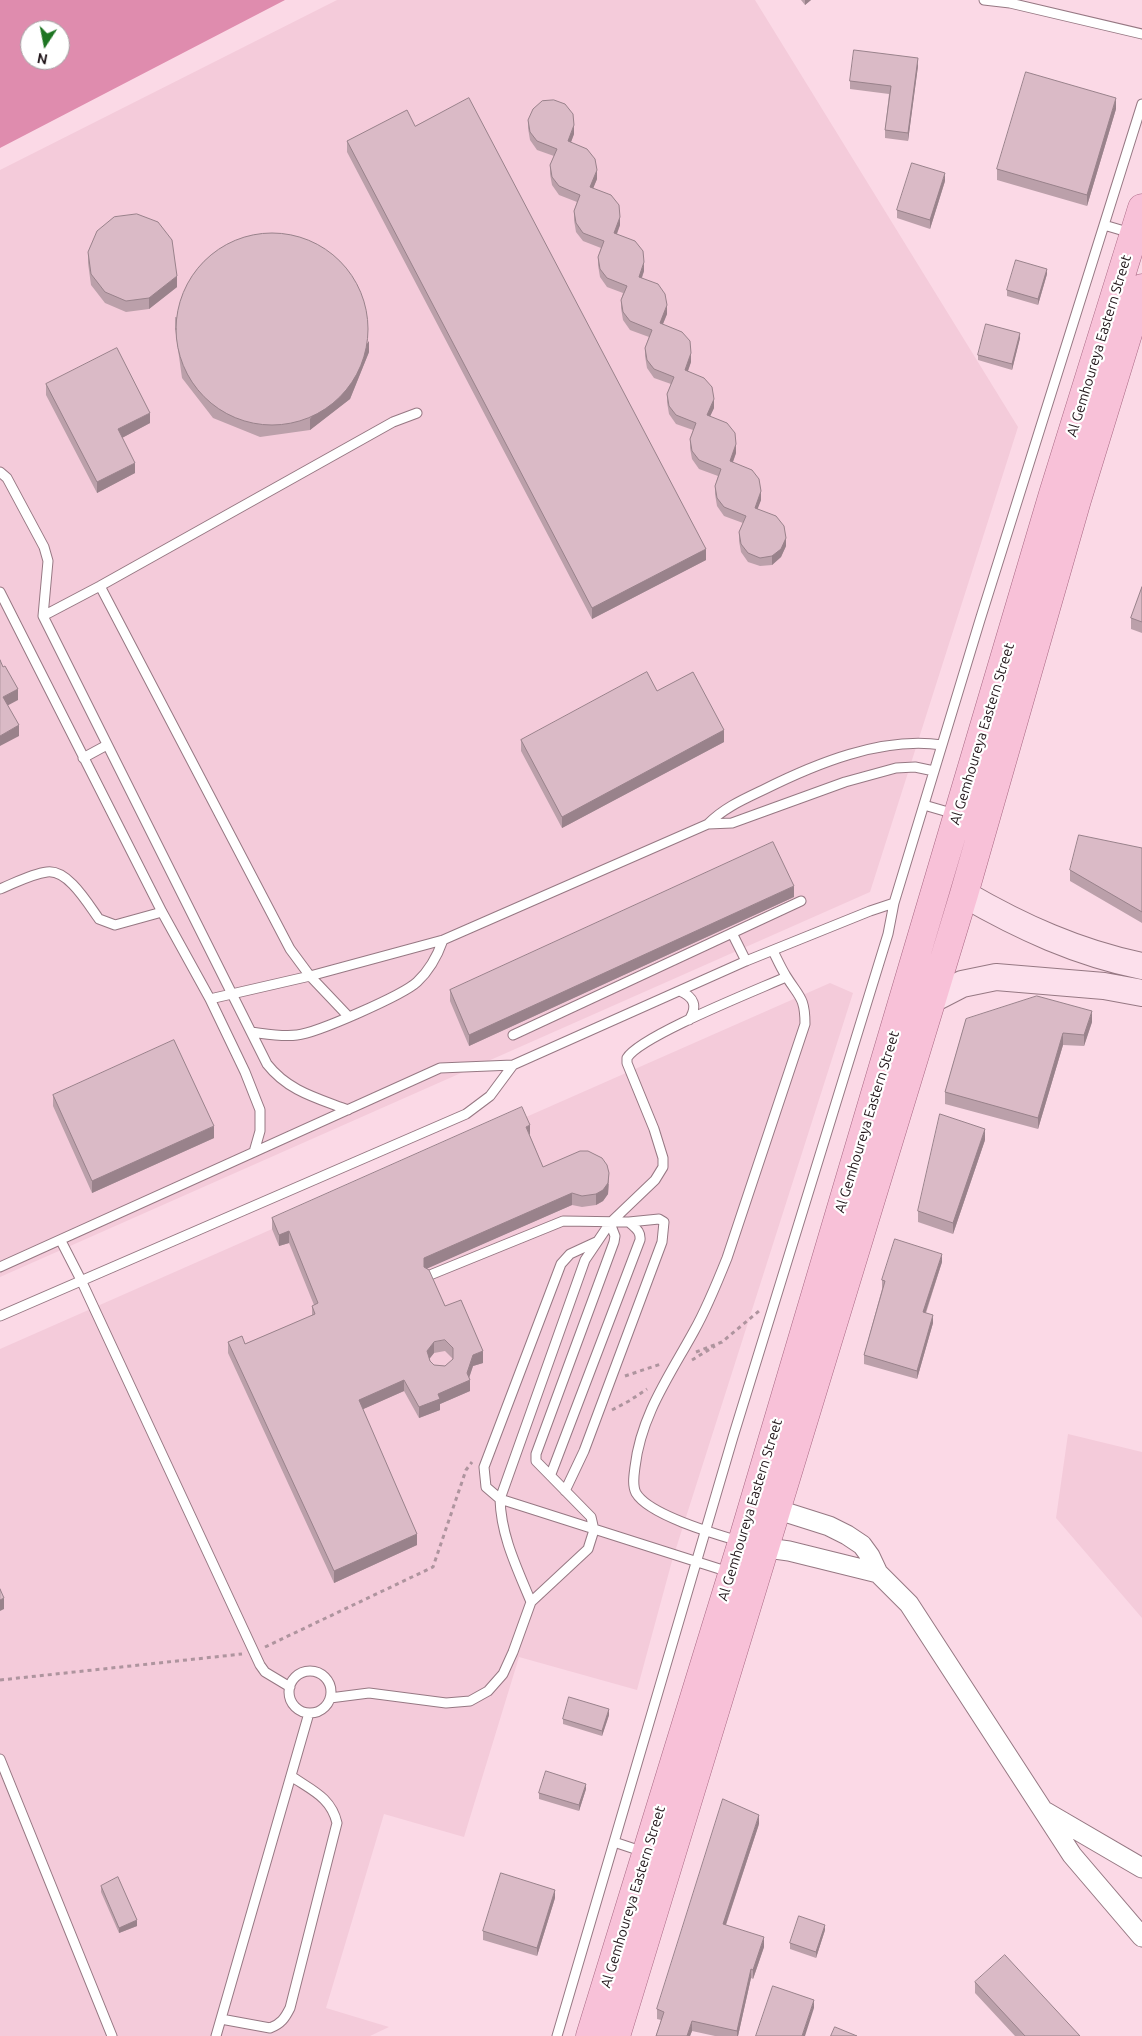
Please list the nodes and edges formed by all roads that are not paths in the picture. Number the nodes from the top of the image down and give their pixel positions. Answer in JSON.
{"nodes":[{"id":1,"x":984,"y":0,"type":"edge"},
{"id":2,"x":1008,"y":1,"type":"edge"},
{"id":3,"x":1142,"y":34,"type":"edge"},
{"id":4,"x":1142,"y":104,"type":"edge"},
{"id":5,"x":1142,"y":208,"type":"edge"},
{"id":6,"x":1104,"y":225,"type":"junction"},
{"id":7,"x":1134,"y":234,"type":"junction"},
{"id":8,"x":1142,"y":288,"type":"edge"},
{"id":9,"x":417,"y":413,"type":"dead end"},
{"id":10,"x":0,"y":472,"type":"edge"},
{"id":11,"x":100,"y":586,"type":"junction"},
{"id":12,"x":0,"y":592,"type":"edge"},
{"id":13,"x":43,"y":616,"type":"junction"},
{"id":14,"x":107,"y":745,"type":"junction"},
{"id":15,"x":942,"y":745,"type":"junction"},
{"id":16,"x":84,"y":758,"type":"junction"},
{"id":17,"x":934,"y":771,"type":"junction"},
{"id":18,"x":924,"y":805,"type":"junction"},
{"id":19,"x":708,"y":824,"type":"junction"},
{"id":20,"x":955,"y":824,"type":"junction"},
{"id":21,"x":979,"y":840,"type":"junction"},
{"id":22,"x":0,"y":889,"type":"edge"},
{"id":23,"x":964,"y":894,"type":"junction"},
{"id":24,"x":801,"y":901,"type":"dead end"},
{"id":25,"x":894,"y":903,"type":"junction"},
{"id":26,"x":162,"y":912,"type":"junction"},
{"id":27,"x":732,"y":932,"type":"junction"},
{"id":28,"x":443,"y":940,"type":"junction"},
{"id":29,"x":773,"y":950,"type":"junction"},
{"id":30,"x":746,"y":961,"type":"junction"},
{"id":31,"x":1142,"y":966,"type":"edge"},
{"id":32,"x":310,"y":976,"type":"junction"},
{"id":33,"x":786,"y":977,"type":"junction"},
{"id":34,"x":680,"y":991,"type":"junction"},
{"id":35,"x":1142,"y":993,"type":"edge"},
{"id":36,"x":232,"y":994,"type":"junction"},
{"id":37,"x":210,"y":999,"type":"junction"},
{"id":38,"x":918,"y":999,"type":"junction"},
{"id":39,"x":348,"y":1016,"type":"junction"},
{"id":40,"x":689,"y":1020,"type":"junction"},
{"id":41,"x":251,"y":1032,"type":"junction"},
{"id":42,"x":513,"y":1035,"type":"dead end"},
{"id":43,"x":513,"y":1065,"type":"junction"},
{"id":44,"x":348,"y":1110,"type":"junction"},
{"id":45,"x":254,"y":1152,"type":"junction"},
{"id":46,"x":629,"y":1222,"type":"junction"},
{"id":47,"x":610,"y":1223,"type":"junction"},
{"id":48,"x":60,"y":1241,"type":"junction"},
{"id":49,"x":596,"y":1242,"type":"junction"},
{"id":50,"x":0,"y":1267,"type":"edge"},
{"id":51,"x":430,"y":1275,"type":"edge"},
{"id":52,"x":81,"y":1280,"type":"junction"},
{"id":53,"x":0,"y":1316,"type":"edge"},
{"id":54,"x":551,"y":1474,"type":"junction"},
{"id":55,"x":565,"y":1491,"type":"junction"},
{"id":56,"x":500,"y":1499,"type":"junction"},
{"id":57,"x":764,"y":1506,"type":"junction"},
{"id":58,"x":594,"y":1530,"type":"junction"},
{"id":59,"x":705,"y":1531,"type":"junction"},
{"id":60,"x":753,"y":1545,"type":"junction"},
{"id":61,"x":696,"y":1562,"type":"junction"},
{"id":62,"x":732,"y":1573,"type":"junction"},
{"id":63,"x":878,"y":1573,"type":"junction"},
{"id":64,"x":531,"y":1602,"type":"junction"},
{"id":65,"x":290,"y":1687,"type":"junction"},
{"id":66,"x":330,"y":1698,"type":"junction"},
{"id":67,"x":309,"y":1713,"type":"junction"},
{"id":68,"x":0,"y":1759,"type":"edge"},
{"id":69,"x":291,"y":1776,"type":"junction"},
{"id":70,"x":1042,"y":1809,"type":"junction"},
{"id":71,"x":614,"y":1842,"type":"junction"},
{"id":72,"x":646,"y":1853,"type":"junction"},
{"id":73,"x":1142,"y":1868,"type":"edge"},
{"id":74,"x":1142,"y":1937,"type":"edge"},
{"id":75,"x":221,"y":2019,"type":"junction"},
{"id":76,"x":112,"y":2036,"type":"edge"},
{"id":77,"x":216,"y":2036,"type":"edge"},
{"id":78,"x":557,"y":2036,"type":"edge"},
{"id":79,"x":590,"y":2036,"type":"edge"},
{"id":80,"x":616,"y":2036,"type":"edge"}],
"edges":[{"from":1,"to":2,"type":"lane"},
{"from":2,"to":3,"type":"lane"},
{"from":4,"to":6,"type":"lane"},
{"from":5,"to":7,"type":"main road","name":"Al Gemhoureya Eastern Street"},
{"from":6,"to":7,"type":"lane"},
{"from":6,"to":15,"type":"lane"},
{"from":7,"to":20,"type":"main road","name":"Al Gemhoureya Eastern Street"},
{"from":8,"to":21,"type":"main road","name":"Al Gemhoureya Eastern Street"},
{"from":9,"to":11,"type":"lane"},
{"from":10,"to":13,"type":"lane"},
{"from":11,"to":13,"type":"lane"},
{"from":11,"to":32,"type":"lane"},
{"from":12,"to":16,"type":"lane"},
{"from":13,"to":14,"type":"lane"},
{"from":14,"to":16,"type":"lane"},
{"from":14,"to":36,"type":"lane"},
{"from":15,"to":17,"type":"lane"},
{"from":15,"to":19,"type":"lane"},
{"from":16,"to":26,"type":"lane"},
{"from":17,"to":18,"type":"lane"},
{"from":17,"to":19,"type":"lane"},
{"from":18,"to":20,"type":"lane"},
{"from":18,"to":25,"type":"lane"},
{"from":19,"to":28,"type":"lane"},
{"from":20,"to":21,"type":"main road"},
{"from":20,"to":38,"type":"main road","name":"Al Gemhoureya Eastern Street"},
{"from":21,"to":23,"type":"main road","name":"Al Gemhoureya Eastern Street"},
{"from":22,"to":26,"type":"lane"},
{"from":23,"to":31,"type":"main road"},
{"from":23,"to":38,"type":"main road","name":"Al Gemhoureya Eastern Street"},
{"from":24,"to":27,"type":"lane"},
{"from":25,"to":29,"type":"lane"},
{"from":25,"to":59,"type":"lane"},
{"from":26,"to":37,"type":"lane"},
{"from":27,"to":30,"type":"lane"},
{"from":27,"to":42,"type":"lane"},
{"from":28,"to":32,"type":"lane"},
{"from":28,"to":39,"type":"lane"},
{"from":29,"to":30,"type":"lane"},
{"from":29,"to":33,"type":"lane"},
{"from":30,"to":34,"type":"lane"},
{"from":32,"to":36,"type":"lane"},
{"from":32,"to":39,"type":"lane"},
{"from":33,"to":40,"type":"lane"},
{"from":33,"to":59,"type":"lane"},
{"from":34,"to":40,"type":"lane"},
{"from":34,"to":43,"type":"lane"},
{"from":35,"to":38,"type":"main road"},
{"from":36,"to":37,"type":"lane"},
{"from":36,"to":41,"type":"lane"},
{"from":37,"to":45,"type":"lane"},
{"from":38,"to":57,"type":"main road","name":"Al Gemhoureya Eastern Street"},
{"from":39,"to":41,"type":"lane"},
{"from":40,"to":47,"type":"lane"},
{"from":41,"to":44,"type":"lane"},
{"from":43,"to":44,"type":"lane"},
{"from":43,"to":52,"type":"lane"},
{"from":44,"to":45,"type":"lane"},
{"from":45,"to":48,"type":"lane"},
{"from":46,"to":47,"type":"lane"},
{"from":46,"to":54,"type":"lane"},
{"from":46,"to":55,"type":"lane"},
{"from":47,"to":49,"type":"lane"},
{"from":47,"to":51,"type":"lane"},
{"from":47,"to":54,"type":"lane"},
{"from":48,"to":50,"type":"lane"},
{"from":48,"to":52,"type":"lane"},
{"from":49,"to":56,"type":"lane"},
{"from":49,"to":56,"type":"lane"},
{"from":52,"to":53,"type":"lane"},
{"from":52,"to":65,"type":"lane"},
{"from":54,"to":55,"type":"lane"},
{"from":55,"to":58,"type":"lane"},
{"from":56,"to":58,"type":"lane"},
{"from":56,"to":64,"type":"lane"},
{"from":57,"to":60,"type":"main road","name":"Al Gemhoureya Eastern Street"},
{"from":57,"to":63,"type":"street"},
{"from":58,"to":61,"type":"lane"},
{"from":58,"to":64,"type":"lane"},
{"from":59,"to":60,"type":"lane"},
{"from":59,"to":61,"type":"lane"},
{"from":60,"to":62,"type":"main road","name":"Al Gemhoureya Eastern Street"},
{"from":60,"to":63,"type":"street"},
{"from":60,"to":80,"type":"main road","name":"Al Gemhoureya Eastern Street"},
{"from":61,"to":62,"type":"lane"},
{"from":61,"to":71,"type":"lane"},
{"from":62,"to":72,"type":"main road","name":"Al Gemhoureya Eastern Street"},
{"from":63,"to":70,"type":"street"},
{"from":64,"to":66,"type":"lane"},
{"from":65,"to":66,"type":"lane"},
{"from":65,"to":67,"type":"lane"},
{"from":66,"to":67,"type":"lane"},
{"from":67,"to":69,"type":"lane"},
{"from":68,"to":76,"type":"lane"},
{"from":69,"to":75,"type":"lane"},
{"from":69,"to":75,"type":"lane"},
{"from":70,"to":73,"type":"street"},
{"from":70,"to":74,"type":"street"},
{"from":71,"to":72,"type":"lane"},
{"from":71,"to":78,"type":"lane"},
{"from":72,"to":79,"type":"main road","name":"Al Gemhoureya Eastern Street"},
{"from":75,"to":77,"type":"lane"}]}
